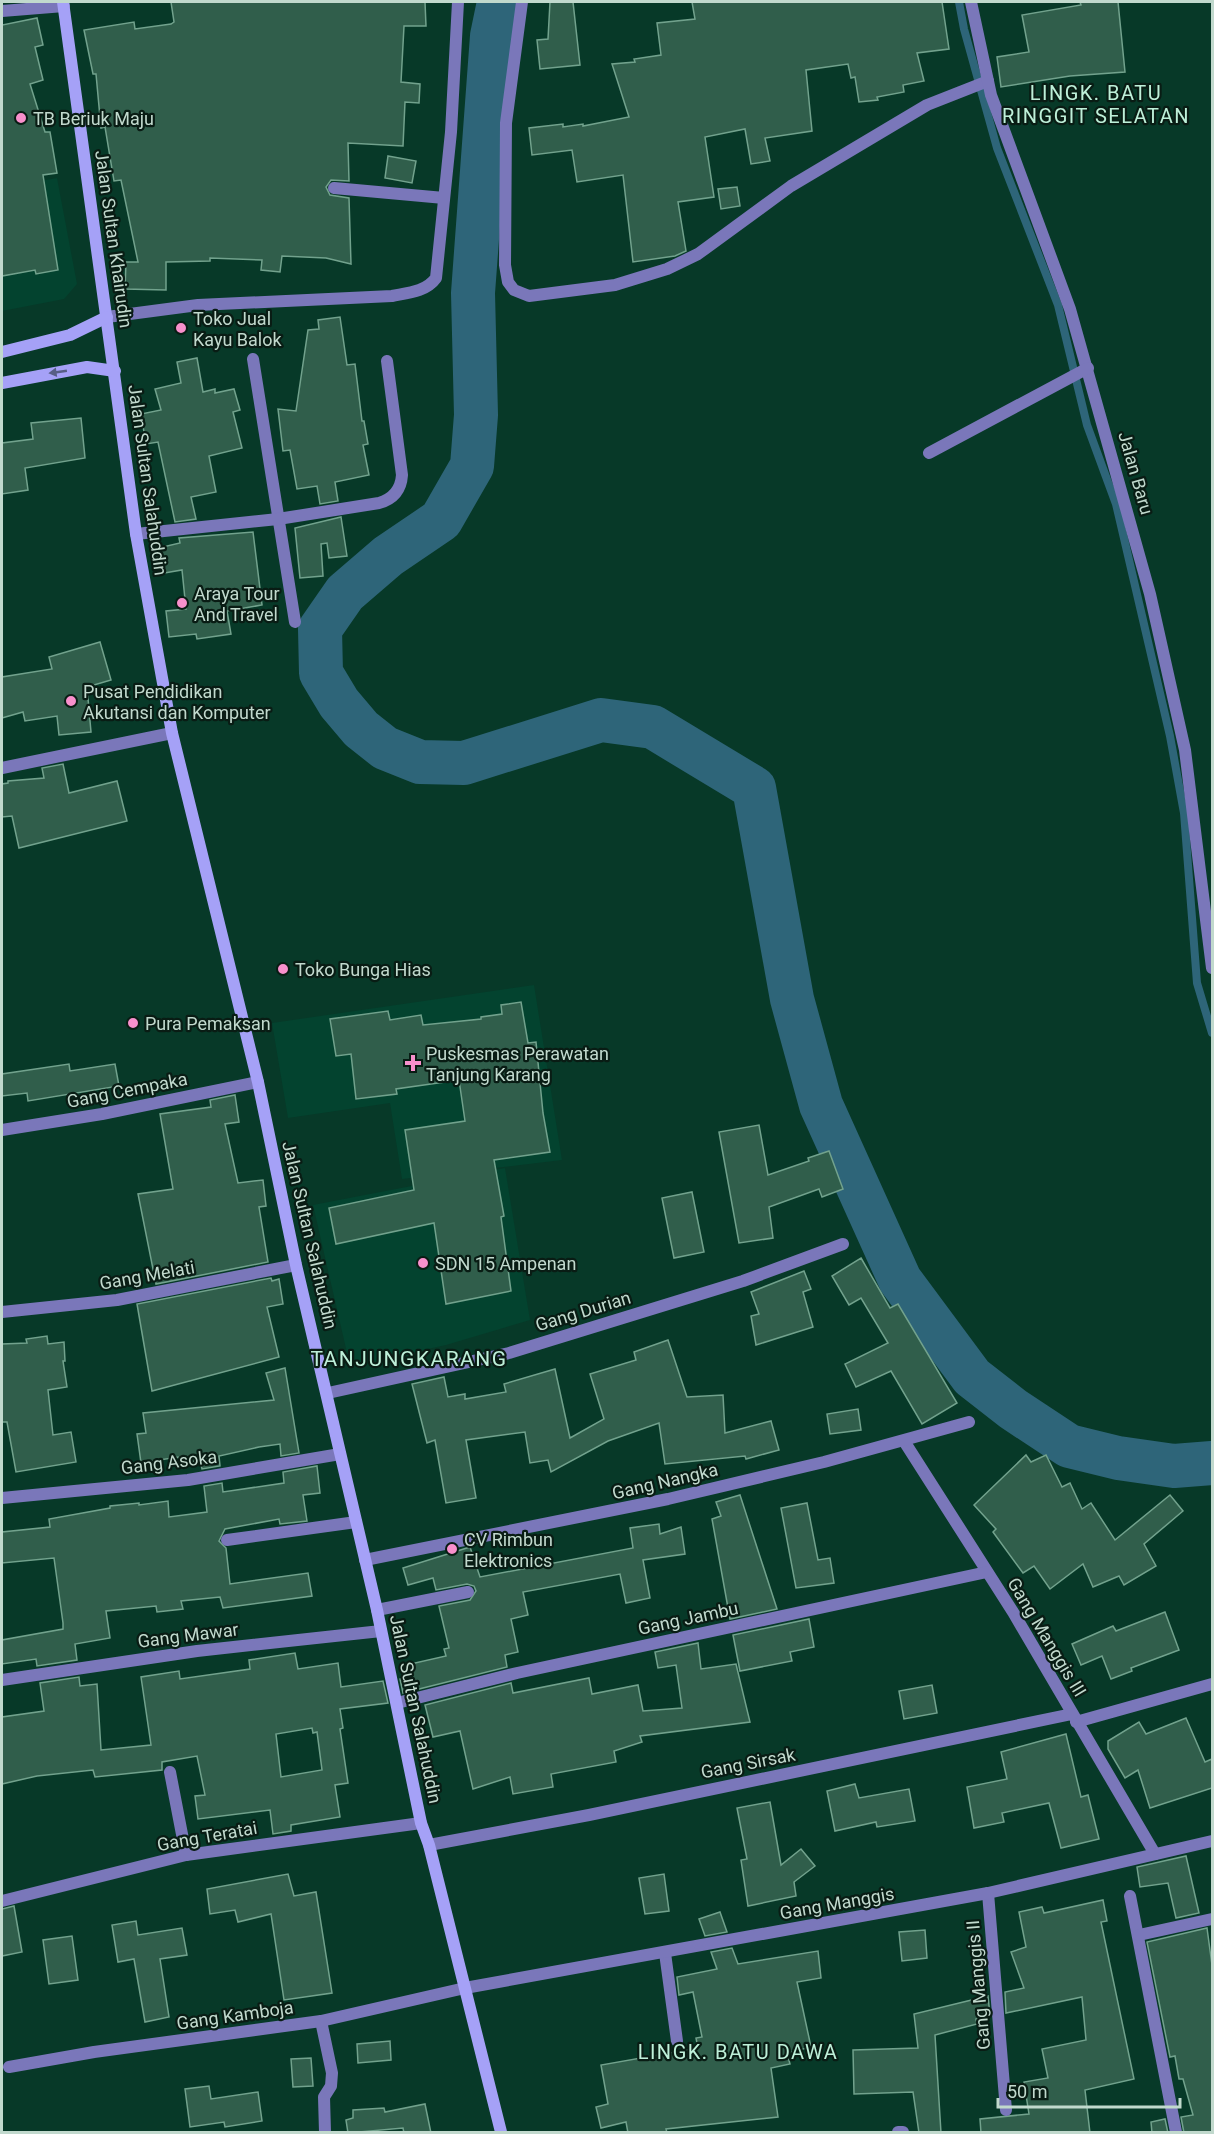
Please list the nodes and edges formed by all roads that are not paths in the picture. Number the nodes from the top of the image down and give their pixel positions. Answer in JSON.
{"nodes":[{"id":1,"x":458,"y":2,"type":"edge"},
{"id":2,"x":522,"y":2,"type":"edge"},
{"id":3,"x":971,"y":2,"type":"edge"},
{"id":4,"x":63,"y":4,"type":"edge"},
{"id":5,"x":2,"y":10,"type":"edge"},
{"id":6,"x":981,"y":83,"type":"junction"},
{"id":7,"x":334,"y":188,"type":"dead end"},
{"id":8,"x":444,"y":198,"type":"junction"},
{"id":9,"x":107,"y":317,"type":"junction"},
{"id":10,"x":111,"y":340,"type":"joint"},
{"id":11,"x":2,"y":352,"type":"edge"},
{"id":12,"x":253,"y":359,"type":"dead end"},
{"id":13,"x":387,"y":361,"type":"dead end"},
{"id":14,"x":115,"y":371,"type":"junction"},
{"id":15,"x":1083,"y":371,"type":"junction"},
{"id":16,"x":2,"y":383,"type":"edge"},
{"id":17,"x":929,"y":453,"type":"dead end"},
{"id":18,"x":278,"y":519,"type":"junction"},
{"id":19,"x":136,"y":534,"type":"junction"},
{"id":20,"x":295,"y":622,"type":"dead end"},
{"id":21,"x":172,"y":733,"type":"junction"},
{"id":22,"x":2,"y":768,"type":"edge"},
{"id":23,"x":1212,"y":968,"type":"edge"},
{"id":24,"x":258,"y":1082,"type":"junction"},
{"id":25,"x":2,"y":1130,"type":"edge"},
{"id":26,"x":843,"y":1244,"type":"dead end"},
{"id":27,"x":296,"y":1265,"type":"junction"},
{"id":28,"x":2,"y":1312,"type":"edge"},
{"id":29,"x":328,"y":1393,"type":"junction"},
{"id":30,"x":969,"y":1422,"type":"dead end"},
{"id":31,"x":904,"y":1441,"type":"junction"},
{"id":32,"x":340,"y":1454,"type":"junction"},
{"id":33,"x":2,"y":1498,"type":"edge"},
{"id":34,"x":356,"y":1522,"type":"junction"},
{"id":35,"x":227,"y":1540,"type":"dead end"},
{"id":36,"x":365,"y":1560,"type":"junction"},
{"id":37,"x":987,"y":1572,"type":"junction"},
{"id":38,"x":468,"y":1592,"type":"dead end"},
{"id":39,"x":377,"y":1610,"type":"junction"},
{"id":40,"x":381,"y":1630,"type":"junction"},
{"id":41,"x":2,"y":1680,"type":"edge"},
{"id":42,"x":1212,"y":1684,"type":"edge"},
{"id":43,"x":397,"y":1703,"type":"junction"},
{"id":44,"x":1074,"y":1718,"type":"junction"},
{"id":45,"x":170,"y":1772,"type":"dead end"},
{"id":46,"x":421,"y":1823,"type":"junction"},
{"id":47,"x":1212,"y":1841,"type":"edge"},
{"id":48,"x":429,"y":1845,"type":"junction"},
{"id":49,"x":1155,"y":1854,"type":"junction"},
{"id":50,"x":186,"y":1856,"type":"junction"},
{"id":51,"x":988,"y":1893,"type":"junction"},
{"id":52,"x":1130,"y":1896,"type":"dead end"},
{"id":53,"x":2,"y":1901,"type":"edge"},
{"id":54,"x":1212,"y":1919,"type":"edge"},
{"id":55,"x":1139,"y":1935,"type":"junction"},
{"id":56,"x":665,"y":1953,"type":"junction"},
{"id":57,"x":465,"y":1988,"type":"junction"},
{"id":58,"x":321,"y":2021,"type":"junction"},
{"id":59,"x":677,"y":2041,"type":"dead end"},
{"id":60,"x":9,"y":2067,"type":"dead end"},
{"id":61,"x":1006,"y":2110,"type":"dead end"},
{"id":62,"x":325,"y":2133,"type":"edge"},
{"id":63,"x":501,"y":2133,"type":"edge"},
{"id":64,"x":1176,"y":2133,"type":"edge"}],
"edges":[{"from":1,"to":8,"type":"street"},
{"from":2,"to":6,"type":"street"},
{"from":3,"to":6,"type":"street","name":"Jalan Baru"},
{"from":4,"to":5,"type":"street"},
{"from":4,"to":9,"type":"main road","name":"Jalan Sultan Khairudin"},
{"from":6,"to":15,"type":"street","name":"Jalan Baru"},
{"from":7,"to":8,"type":"street"},
{"from":8,"to":9,"type":"street"},
{"from":9,"to":10,"type":"main road","name":"Jalan Sultan Khairudin"},
{"from":9,"to":11,"type":"main road"},
{"from":10,"to":14,"type":"main road","name":"Jalan Sultan Salahuddin"},
{"from":12,"to":18,"type":"street"},
{"from":13,"to":18,"type":"street"},
{"from":14,"to":16,"type":"main road","one_way":true},
{"from":14,"to":19,"type":"main road","name":"Jalan Sultan Salahuddin"},
{"from":15,"to":17,"type":"street"},
{"from":15,"to":23,"type":"street","name":"Jalan Baru"},
{"from":18,"to":19,"type":"street"},
{"from":18,"to":20,"type":"street"},
{"from":19,"to":21,"type":"main road","name":"Jalan Sultan Salahuddin"},
{"from":21,"to":22,"type":"street"},
{"from":21,"to":24,"type":"main road","name":"Jalan Sultan Salahuddin"},
{"from":24,"to":25,"type":"street","name":"Gang Cempaka"},
{"from":24,"to":27,"type":"main road","name":"Jalan Sultan Salahuddin"},
{"from":26,"to":29,"type":"street","name":"Gang Durian"},
{"from":27,"to":28,"type":"street","name":"Gang Melati"},
{"from":27,"to":29,"type":"main road","name":"Jalan Sultan Salahuddin"},
{"from":29,"to":32,"type":"main road","name":"Jalan Sultan Salahuddin"},
{"from":30,"to":31,"type":"street","name":"Gang Nangka"},
{"from":31,"to":36,"type":"street","name":"Gang Nangka"},
{"from":31,"to":37,"type":"street","name":"Gang Manggis III"},
{"from":32,"to":33,"type":"street","name":"Gang Asoka"},
{"from":32,"to":34,"type":"main road","name":"Jalan Sultan Salahuddin"},
{"from":34,"to":35,"type":"street"},
{"from":34,"to":36,"type":"main road","name":"Jalan Sultan Salahuddin"},
{"from":36,"to":39,"type":"main road","name":"Jalan Sultan Salahuddin"},
{"from":37,"to":43,"type":"street","name":"Gang Jambu"},
{"from":37,"to":44,"type":"street","name":"Gang Manggis III"},
{"from":38,"to":39,"type":"street"},
{"from":39,"to":40,"type":"main road","name":"Jalan Sultan Salahuddin"},
{"from":40,"to":41,"type":"street","name":"Gang Mawar"},
{"from":40,"to":43,"type":"main road","name":"Jalan Sultan Salahuddin"},
{"from":42,"to":44,"type":"street","name":"Gang Sirsak"},
{"from":43,"to":46,"type":"main road","name":"Jalan Sultan Salahuddin"},
{"from":44,"to":48,"type":"street","name":"Gang Sirsak"},
{"from":44,"to":49,"type":"street","name":"Gang Manggis III"},
{"from":45,"to":50,"type":"street"},
{"from":46,"to":48,"type":"main road","name":"Jalan Sultan Salahuddin"},
{"from":46,"to":50,"type":"street","name":"Gang Teratai"},
{"from":47,"to":49,"type":"street","name":"Gang Manggis"},
{"from":48,"to":57,"type":"main road","name":"Jalan Sultan Salahuddin"},
{"from":49,"to":51,"type":"street","name":"Gang Manggis"},
{"from":50,"to":53,"type":"street","name":"Gang Teratai"},
{"from":51,"to":56,"type":"street","name":"Gang Manggis"},
{"from":51,"to":61,"type":"street","name":"Gang Manggis II"},
{"from":52,"to":55,"type":"street"},
{"from":54,"to":55,"type":"street"},
{"from":55,"to":64,"type":"street"},
{"from":56,"to":57,"type":"street","name":"Gang Manggis"},
{"from":56,"to":59,"type":"street"},
{"from":57,"to":58,"type":"street","name":"Gang Kamboja"},
{"from":57,"to":63,"type":"main road","name":"Jalan Sultan Salahuddin"},
{"from":58,"to":60,"type":"street","name":"Gang Kamboja"},
{"from":58,"to":62,"type":"street"}]}
